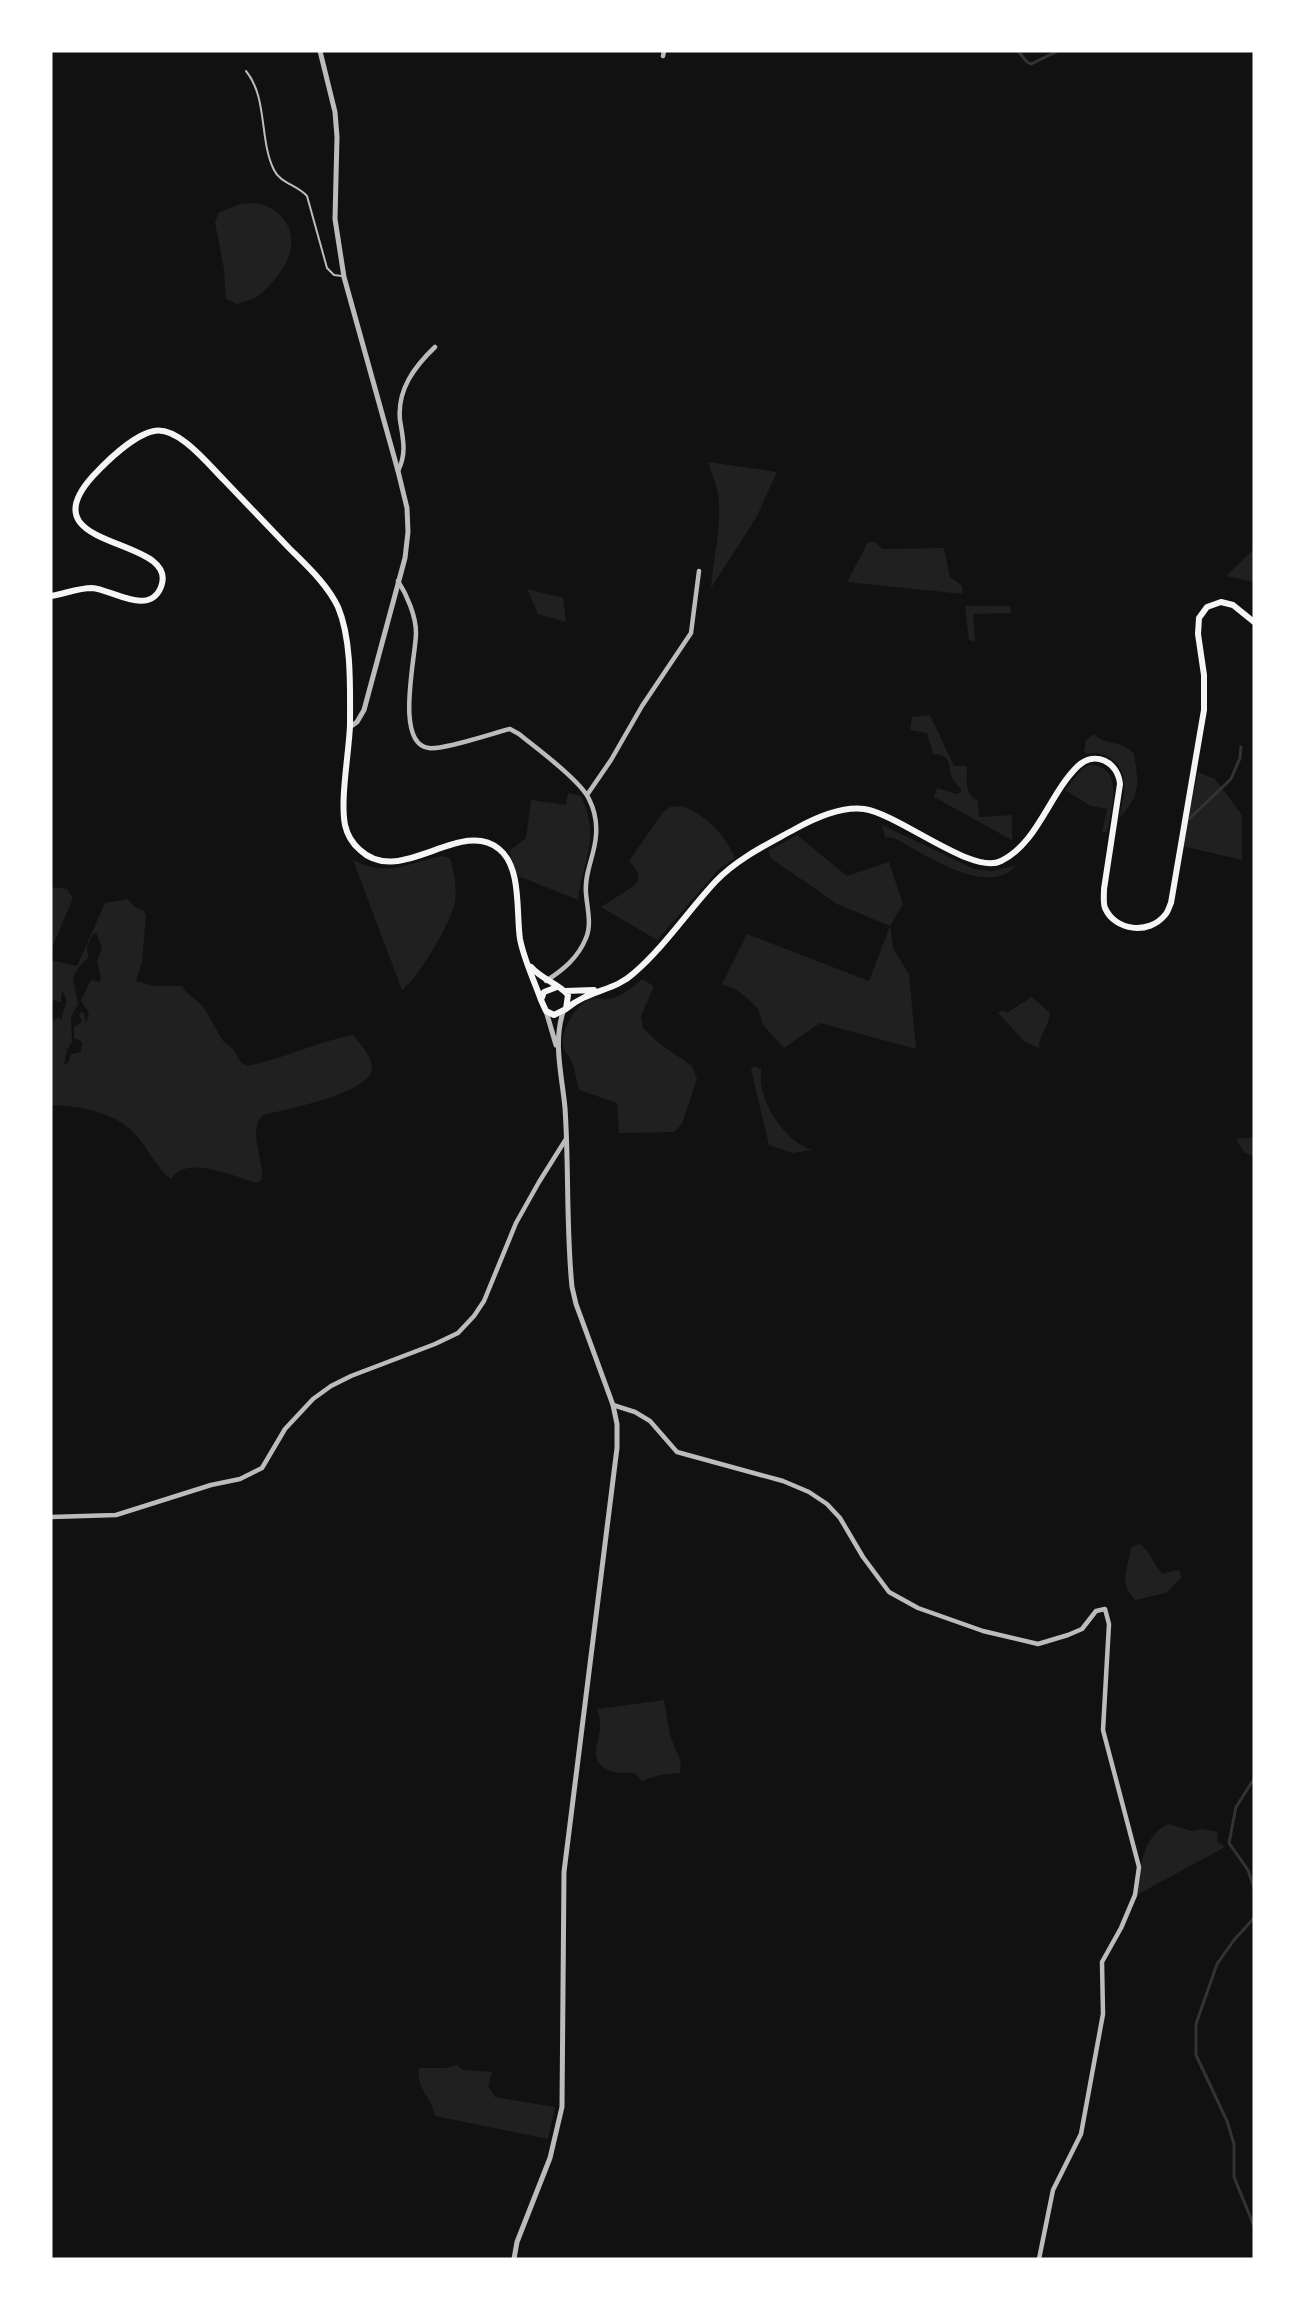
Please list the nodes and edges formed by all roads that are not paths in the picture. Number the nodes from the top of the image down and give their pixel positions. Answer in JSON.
{"nodes":[{"id":1,"x":320,"y":51,"type":"edge"},
{"id":2,"x":246,"y":71,"type":"dead end"},
{"id":3,"x":344,"y":277,"type":"junction"},
{"id":4,"x":435,"y":347,"type":"dead end"},
{"id":5,"x":398,"y":471,"type":"junction"},
{"id":6,"x":699,"y":571,"type":"dead end"},
{"id":7,"x":398,"y":581,"type":"junction"},
{"id":8,"x":51,"y":596,"type":"edge"},
{"id":9,"x":1254,"y":622,"type":"edge"},
{"id":10,"x":350,"y":727,"type":"junction"},
{"id":11,"x":587,"y":795,"type":"junction"},
{"id":12,"x":527,"y":962,"type":"junction"},
{"id":13,"x":546,"y":981,"type":"junction"},
{"id":14,"x":557,"y":987,"type":"junction"},
{"id":15,"x":600,"y":990,"type":"junction"},
{"id":16,"x":565,"y":991,"type":"junction"},
{"id":17,"x":541,"y":1000,"type":"junction"},
{"id":18,"x":565,"y":1010,"type":"junction"},
{"id":19,"x":546,"y":1011,"type":"junction"},
{"id":20,"x":558,"y":1049,"type":"junction"},
{"id":21,"x":566,"y":1139,"type":"junction"},
{"id":22,"x":613,"y":1405,"type":"junction"},
{"id":23,"x":51,"y":1517,"type":"edge"},
{"id":24,"x":514,"y":2259,"type":"edge"},
{"id":25,"x":1039,"y":2259,"type":"edge"}],
"edges":[{"from":1,"to":3,"type":"street"},
{"from":2,"to":3,"type":"lane"},
{"from":3,"to":5,"type":"street"},
{"from":4,"to":5,"type":"street"},
{"from":5,"to":7,"type":"street"},
{"from":6,"to":11,"type":"street"},
{"from":7,"to":10,"type":"street"},
{"from":7,"to":11,"type":"street"},
{"from":8,"to":10,"type":"main road"},
{"from":9,"to":15,"type":"main road"},
{"from":10,"to":12,"type":"main road"},
{"from":11,"to":13,"type":"street"},
{"from":12,"to":13,"type":"main road"},
{"from":12,"to":17,"type":"main road"},
{"from":13,"to":14,"type":"main road"},
{"from":14,"to":16,"type":"main road"},
{"from":14,"to":17,"type":"main road"},
{"from":15,"to":16,"type":"main road"},
{"from":15,"to":18,"type":"main road"},
{"from":16,"to":18,"type":"main road"},
{"from":17,"to":19,"type":"main road"},
{"from":18,"to":19,"type":"main road"},
{"from":18,"to":20,"type":"street"},
{"from":19,"to":20,"type":"street"},
{"from":20,"to":21,"type":"street"},
{"from":21,"to":22,"type":"street"},
{"from":21,"to":23,"type":"street"},
{"from":22,"to":24,"type":"street"},
{"from":22,"to":25,"type":"street"}]}
